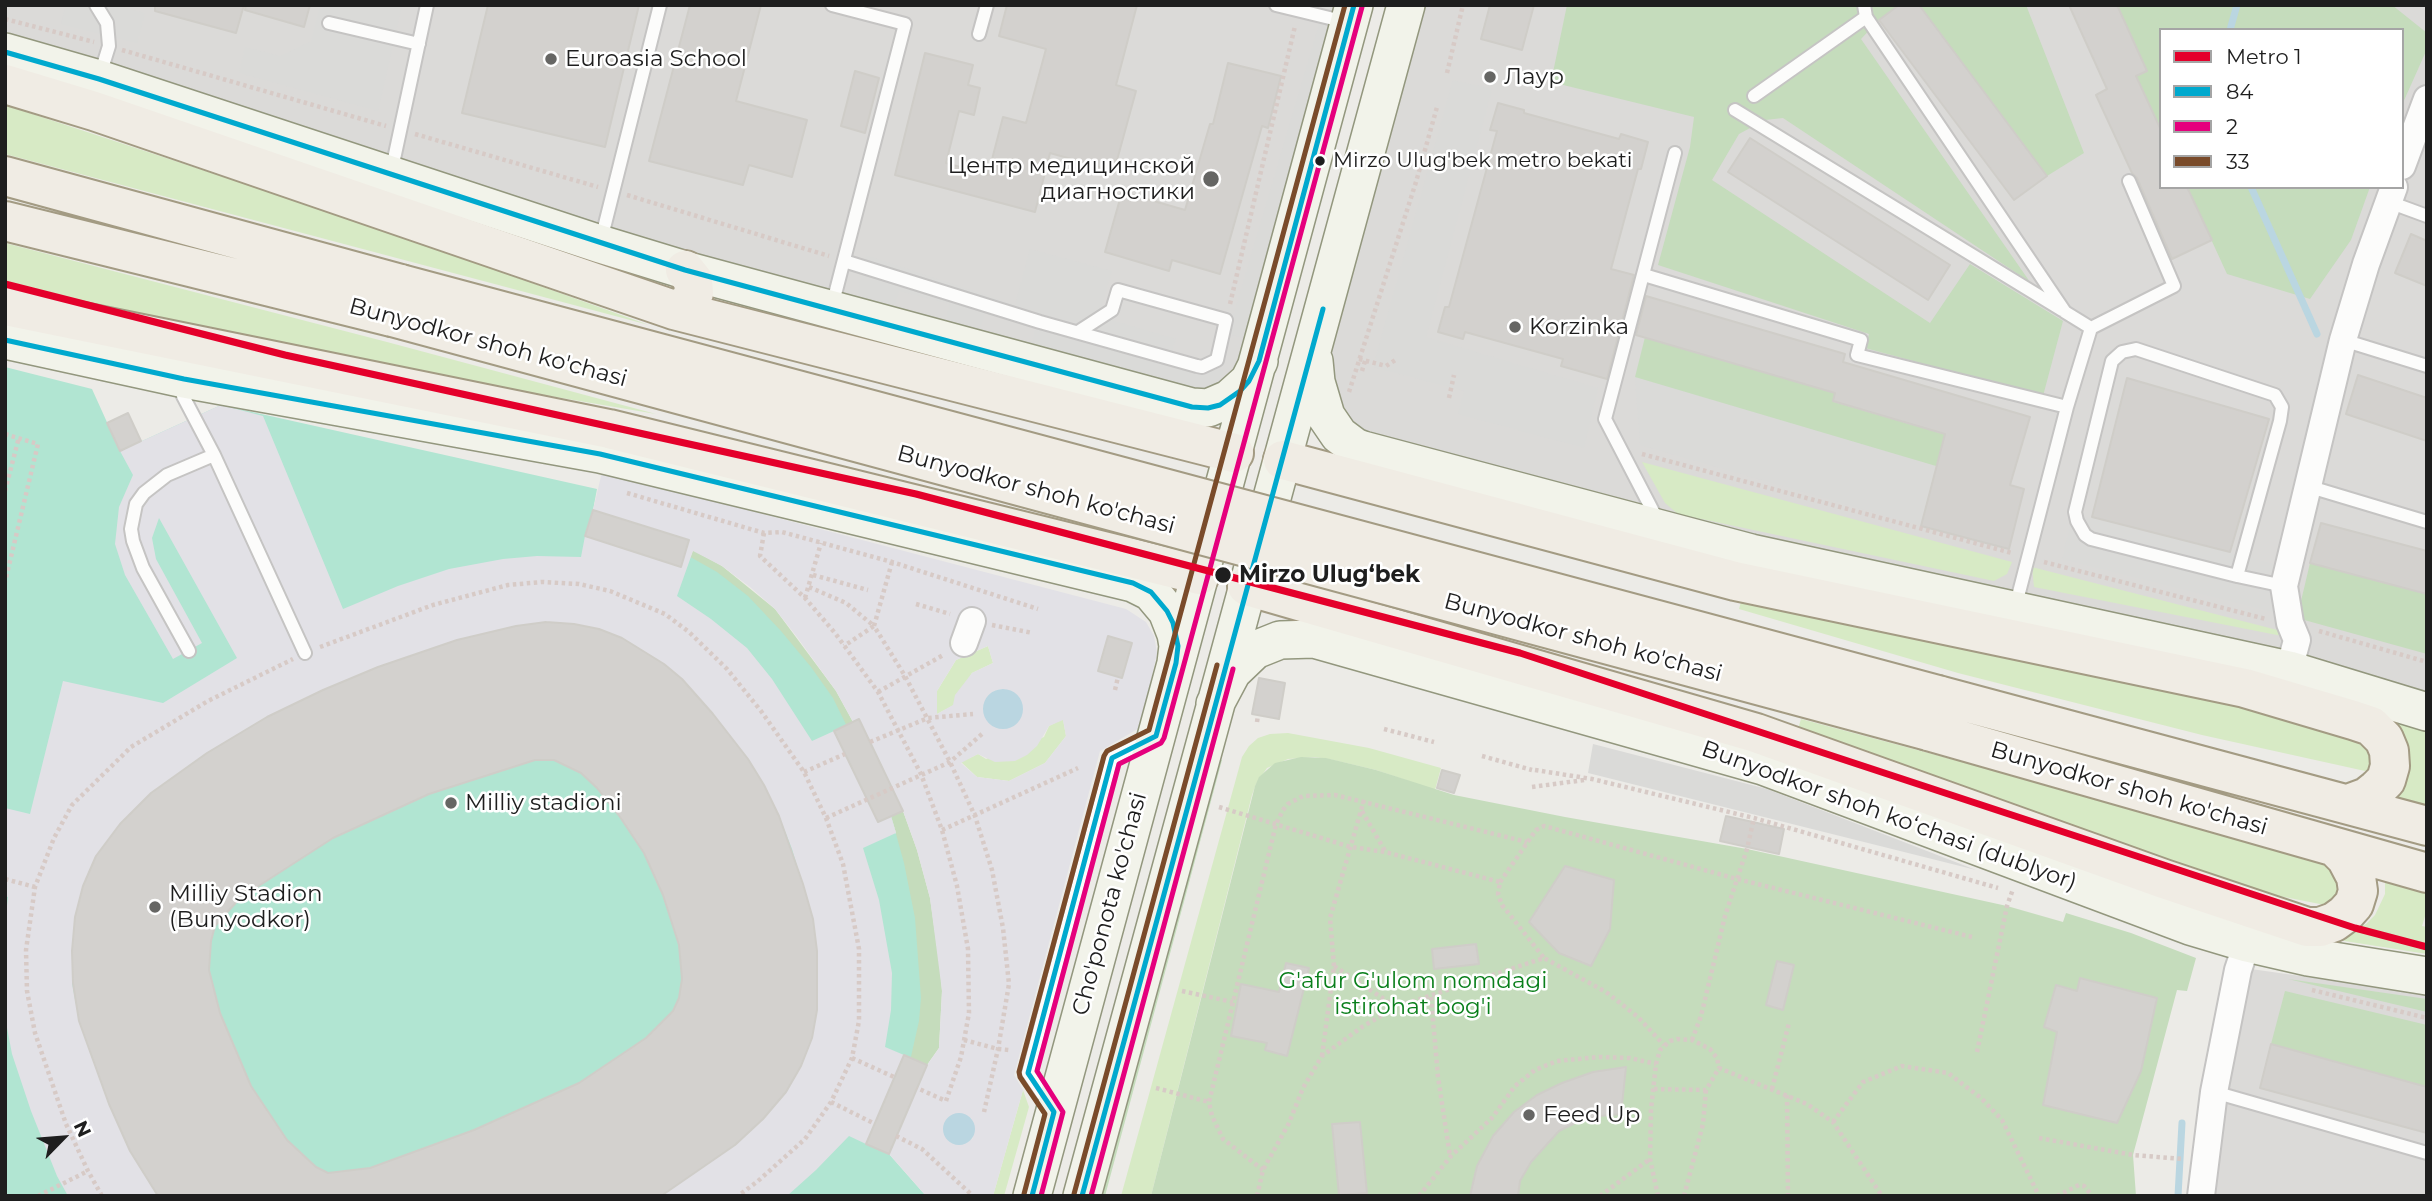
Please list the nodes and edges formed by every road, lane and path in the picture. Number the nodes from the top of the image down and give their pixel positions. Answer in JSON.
{"nodes":[{"id":1,"x":96,"y":5,"type":"edge"},
{"id":2,"x":427,"y":5,"type":"edge"},
{"id":3,"x":660,"y":5,"type":"edge"},
{"id":4,"x":832,"y":5,"type":"edge"},
{"id":5,"x":987,"y":5,"type":"edge"},
{"id":6,"x":1276,"y":5,"type":"edge"},
{"id":7,"x":1406,"y":5,"type":"edge"},
{"id":8,"x":1463,"y":5,"type":"edge"},
{"id":9,"x":1299,"y":11,"type":"junction"},
{"id":10,"x":1865,"y":11,"type":"edge"},
{"id":11,"x":1352,"y":14,"type":"edge"},
{"id":12,"x":5,"y":19,"type":"edge"},
{"id":13,"x":329,"y":23,"type":"dead end"},
{"id":14,"x":979,"y":34,"type":"dead end"},
{"id":15,"x":419,"y":44,"type":"junction"},
{"id":16,"x":5,"y":52,"type":"edge"},
{"id":17,"x":104,"y":62,"type":"junction"},
{"id":18,"x":1447,"y":73,"type":"dead end"},
{"id":19,"x":5,"y":84,"type":"edge"},
{"id":20,"x":1754,"y":96,"type":"dead end"},
{"id":21,"x":2427,"y":99,"type":"edge"},
{"id":22,"x":1437,"y":107,"type":"dead end"},
{"id":23,"x":1735,"y":110,"type":"dead end"},
{"id":24,"x":400,"y":130,"type":"junction"},
{"id":25,"x":1675,"y":153,"type":"dead end"},
{"id":26,"x":2404,"y":161,"type":"edge"},
{"id":27,"x":391,"y":175,"type":"junction"},
{"id":28,"x":5,"y":176,"type":"edge"},
{"id":29,"x":2129,"y":181,"type":"dead end"},
{"id":30,"x":612,"y":191,"type":"junction"},
{"id":31,"x":2392,"y":195,"type":"edge"},
{"id":32,"x":2427,"y":216,"type":"edge"},
{"id":33,"x":5,"y":221,"type":"edge"},
{"id":34,"x":600,"y":244,"type":"junction"},
{"id":35,"x":844,"y":261,"type":"junction"},
{"id":36,"x":685,"y":270,"type":"junction"},
{"id":37,"x":1644,"y":275,"type":"junction"},
{"id":38,"x":397,"y":300,"type":"junction"},
{"id":39,"x":5,"y":306,"type":"edge"},
{"id":40,"x":674,"y":310,"type":"junction"},
{"id":41,"x":831,"y":310,"type":"junction"},
{"id":42,"x":2065,"y":312,"type":"junction"},
{"id":43,"x":1226,"y":320,"type":"junction"},
{"id":44,"x":2091,"y":328,"type":"junction"},
{"id":45,"x":1078,"y":332,"type":"junction"},
{"id":46,"x":5,"y":340,"type":"edge"},
{"id":47,"x":2343,"y":340,"type":"junction"},
{"id":48,"x":1313,"y":346,"type":"junction"},
{"id":49,"x":1359,"y":359,"type":"junction"},
{"id":50,"x":1397,"y":359,"type":"dead end"},
{"id":51,"x":1259,"y":361,"type":"junction"},
{"id":52,"x":1365,"y":361,"type":"junction"},
{"id":53,"x":2427,"y":366,"type":"edge"},
{"id":54,"x":1362,"y":371,"type":"dead end"},
{"id":55,"x":1454,"y":375,"type":"dead end"},
{"id":56,"x":184,"y":379,"type":"junction"},
{"id":57,"x":1348,"y":397,"type":"dead end"},
{"id":58,"x":1448,"y":398,"type":"dead end"},
{"id":59,"x":2067,"y":407,"type":"junction"},
{"id":60,"x":5,"y":434,"type":"edge"},
{"id":61,"x":19,"y":437,"type":"junction"},
{"id":62,"x":1621,"y":448,"type":"junction"},
{"id":63,"x":1234,"y":453,"type":"junction"},
{"id":64,"x":214,"y":455,"type":"junction"},
{"id":65,"x":1283,"y":460,"type":"junction"},
{"id":66,"x":2307,"y":486,"type":"junction"},
{"id":67,"x":5,"y":491,"type":"edge"},
{"id":68,"x":623,"y":492,"type":"dead end"},
{"id":69,"x":2427,"y":522,"type":"edge"},
{"id":70,"x":1662,"y":531,"type":"junction"},
{"id":71,"x":764,"y":533,"type":"junction"},
{"id":72,"x":821,"y":543,"type":"junction"},
{"id":73,"x":2029,"y":558,"type":"junction"},
{"id":74,"x":892,"y":562,"type":"junction"},
{"id":75,"x":813,"y":575,"type":"junction"},
{"id":76,"x":1200,"y":575,"type":"junction"},
{"id":77,"x":2237,"y":576,"type":"junction"},
{"id":78,"x":5,"y":582,"type":"edge"},
{"id":79,"x":1247,"y":586,"type":"junction"},
{"id":80,"x":2284,"y":586,"type":"junction"},
{"id":81,"x":808,"y":587,"type":"junction"},
{"id":82,"x":868,"y":590,"type":"dead end"},
{"id":83,"x":805,"y":597,"type":"junction"},
{"id":84,"x":916,"y":604,"type":"dead end"},
{"id":85,"x":1038,"y":609,"type":"dead end"},
{"id":86,"x":2014,"y":611,"type":"junction"},
{"id":87,"x":2290,"y":623,"type":"junction"},
{"id":88,"x":874,"y":626,"type":"junction"},
{"id":89,"x":968,"y":632,"type":"junction"},
{"id":90,"x":1033,"y":633,"type":"dead end"},
{"id":91,"x":844,"y":646,"type":"junction"},
{"id":92,"x":189,"y":651,"type":"dead end"},
{"id":93,"x":305,"y":653,"type":"junction"},
{"id":94,"x":2427,"y":662,"type":"edge"},
{"id":95,"x":1176,"y":663,"type":"junction"},
{"id":96,"x":2289,"y":670,"type":"junction"},
{"id":97,"x":905,"y":676,"type":"junction"},
{"id":98,"x":1118,"y":677,"type":"dead end"},
{"id":99,"x":1115,"y":690,"type":"dead end"},
{"id":100,"x":878,"y":692,"type":"junction"},
{"id":101,"x":1215,"y":704,"type":"junction"},
{"id":102,"x":2427,"y":712,"type":"edge"},
{"id":103,"x":1933,"y":713,"type":"junction"},
{"id":104,"x":973,"y":714,"type":"dead end"},
{"id":105,"x":1258,"y":715,"type":"dead end"},
{"id":106,"x":928,"y":718,"type":"junction"},
{"id":107,"x":1257,"y":722,"type":"dead end"},
{"id":108,"x":899,"y":729,"type":"junction"},
{"id":109,"x":1384,"y":729,"type":"dead end"},
{"id":110,"x":982,"y":734,"type":"dead end"},
{"id":111,"x":870,"y":742,"type":"dead end"},
{"id":112,"x":1434,"y":742,"type":"dead end"},
{"id":113,"x":845,"y":754,"type":"dead end"},
{"id":114,"x":1482,"y":756,"type":"dead end"},
{"id":115,"x":950,"y":762,"type":"junction"},
{"id":116,"x":1078,"y":768,"type":"dead end"},
{"id":117,"x":804,"y":772,"type":"junction"},
{"id":118,"x":921,"y":774,"type":"junction"},
{"id":119,"x":1592,"y":779,"type":"junction"},
{"id":120,"x":1532,"y":787,"type":"dead end"},
{"id":121,"x":1864,"y":787,"type":"junction"},
{"id":122,"x":1364,"y":800,"type":"junction"},
{"id":123,"x":2348,"y":804,"type":"junction"},
{"id":124,"x":1219,"y":807,"type":"dead end"},
{"id":125,"x":1362,"y":811,"type":"junction"},
{"id":126,"x":975,"y":816,"type":"junction"},
{"id":127,"x":826,"y":818,"type":"junction"},
{"id":128,"x":1754,"y":818,"type":"junction"},
{"id":129,"x":1276,"y":824,"type":"junction"},
{"id":130,"x":2427,"y":826,"type":"edge"},
{"id":131,"x":942,"y":830,"type":"junction"},
{"id":132,"x":1527,"y":842,"type":"junction"},
{"id":133,"x":1351,"y":847,"type":"junction"},
{"id":134,"x":2336,"y":848,"type":"junction"},
{"id":135,"x":1385,"y":852,"type":"junction"},
{"id":136,"x":2427,"y":873,"type":"edge"},
{"id":137,"x":5,"y":879,"type":"edge"},
{"id":138,"x":1737,"y":879,"type":"junction"},
{"id":139,"x":1500,"y":881,"type":"junction"},
{"id":140,"x":35,"y":887,"type":"junction"},
{"id":141,"x":1972,"y":937,"type":"dead end"},
{"id":142,"x":2247,"y":943,"type":"junction"},
{"id":143,"x":1544,"y":958,"type":"junction"},
{"id":144,"x":1334,"y":966,"type":"junction"},
{"id":145,"x":2427,"y":976,"type":"edge"},
{"id":146,"x":2303,"y":987,"type":"dead end"},
{"id":147,"x":1182,"y":991,"type":"dead end"},
{"id":148,"x":1430,"y":997,"type":"junction"},
{"id":149,"x":1233,"y":1002,"type":"junction"},
{"id":150,"x":1396,"y":1007,"type":"junction"},
{"id":151,"x":2427,"y":1018,"type":"edge"},
{"id":152,"x":1789,"y":1023,"type":"dead end"},
{"id":153,"x":964,"y":1040,"type":"junction"},
{"id":154,"x":1692,"y":1040,"type":"junction"},
{"id":155,"x":1664,"y":1045,"type":"junction"},
{"id":156,"x":998,"y":1049,"type":"junction"},
{"id":157,"x":1009,"y":1050,"type":"dead end"},
{"id":158,"x":1977,"y":1052,"type":"dead end"},
{"id":159,"x":1322,"y":1056,"type":"junction"},
{"id":160,"x":852,"y":1058,"type":"junction"},
{"id":161,"x":1656,"y":1064,"type":"junction"},
{"id":162,"x":1719,"y":1068,"type":"junction"},
{"id":163,"x":894,"y":1077,"type":"dead end"},
{"id":164,"x":917,"y":1088,"type":"dead end"},
{"id":165,"x":1156,"y":1088,"type":"dead end"},
{"id":166,"x":1654,"y":1089,"type":"junction"},
{"id":167,"x":1772,"y":1089,"type":"junction"},
{"id":168,"x":1706,"y":1090,"type":"junction"},
{"id":169,"x":2214,"y":1092,"type":"junction"},
{"id":170,"x":1787,"y":1095,"type":"junction"},
{"id":171,"x":831,"y":1102,"type":"junction"},
{"id":172,"x":1209,"y":1102,"type":"junction"},
{"id":173,"x":984,"y":1112,"type":"dead end"},
{"id":174,"x":1833,"y":1122,"type":"junction"},
{"id":175,"x":875,"y":1124,"type":"dead end"},
{"id":176,"x":896,"y":1136,"type":"dead end"},
{"id":177,"x":2039,"y":1138,"type":"dead end"},
{"id":178,"x":2427,"y":1153,"type":"edge"},
{"id":179,"x":1451,"y":1156,"type":"junction"},
{"id":180,"x":2174,"y":1158,"type":"dead end"},
{"id":181,"x":1650,"y":1159,"type":"junction"},
{"id":182,"x":1263,"y":1170,"type":"junction"},
{"id":183,"x":88,"y":1171,"type":"junction"},
{"id":184,"x":38,"y":1196,"type":"edge"},
{"id":185,"x":102,"y":1196,"type":"edge"},
{"id":186,"x":738,"y":1196,"type":"edge"},
{"id":187,"x":973,"y":1196,"type":"edge"},
{"id":188,"x":1032,"y":1196,"type":"edge"},
{"id":189,"x":1082,"y":1196,"type":"edge"},
{"id":190,"x":1257,"y":1196,"type":"edge"},
{"id":191,"x":1419,"y":1196,"type":"edge"},
{"id":192,"x":1600,"y":1196,"type":"edge"},
{"id":193,"x":1658,"y":1196,"type":"edge"},
{"id":194,"x":1684,"y":1196,"type":"edge"},
{"id":195,"x":1788,"y":1196,"type":"edge"},
{"id":196,"x":1882,"y":1196,"type":"edge"},
{"id":197,"x":2039,"y":1196,"type":"edge"},
{"id":198,"x":2057,"y":1196,"type":"edge"},
{"id":199,"x":2092,"y":1196,"type":"edge"},
{"id":200,"x":2201,"y":1196,"type":"edge"}],
"edges":[{"from":1,"to":17,"type":"lane"},
{"from":2,"to":15,"type":"lane"},
{"from":3,"to":30,"type":"lane"},
{"from":4,"to":35,"type":"lane"},
{"from":5,"to":14,"type":"lane"},
{"from":6,"to":9,"type":"lane"},
{"from":7,"to":48,"type":"street"},
{"from":8,"to":18,"type":"path"},
{"from":9,"to":11,"type":"lane"},
{"from":9,"to":43,"type":"path"},
{"from":10,"to":20,"type":"lane"},
{"from":10,"to":42,"type":"lane"},
{"from":11,"to":51,"type":"street","name":"Cho'ponota ko'chasi"},
{"from":12,"to":17,"type":"path"},
{"from":13,"to":15,"type":"lane"},
{"from":15,"to":24,"type":"lane"},
{"from":16,"to":17,"type":"street"},
{"from":17,"to":24,"type":"path"},
{"from":17,"to":27,"type":"street"},
{"from":19,"to":40,"type":"main road"},
{"from":21,"to":26,"type":"street"},
{"from":22,"to":49,"type":"path"},
{"from":23,"to":42,"type":"lane"},
{"from":24,"to":27,"type":"lane"},
{"from":24,"to":30,"type":"path"},
{"from":25,"to":37,"type":"lane"},
{"from":27,"to":34,"type":"street"},
{"from":28,"to":38,"type":"main road","name":"Bunyodkor shoh ko'chasi"},
{"from":29,"to":44,"type":"lane"},
{"from":30,"to":34,"type":"lane"},
{"from":30,"to":35,"type":"path"},
{"from":31,"to":32,"type":"lane"},
{"from":31,"to":47,"type":"street"},
{"from":33,"to":38,"type":"main road","name":"Bunyodkor shoh ko'chasi"},
{"from":34,"to":36,"type":"street"},
{"from":35,"to":41,"type":"lane"},
{"from":35,"to":45,"type":"lane"},
{"from":36,"to":40,"type":"main road"},
{"from":36,"to":41,"type":"street"},
{"from":37,"to":59,"type":"lane"},
{"from":37,"to":62,"type":"lane"},
{"from":38,"to":103,"type":"main road","name":"Bunyodkor shoh ko'chasi","bridge":true},
{"from":39,"to":76,"type":"main road"},
{"from":40,"to":63,"type":"main road"},
{"from":41,"to":51,"type":"street"},
{"from":42,"to":44,"type":"lane"},
{"from":43,"to":45,"type":"lane"},
{"from":43,"to":45,"type":"lane"},
{"from":44,"to":59,"type":"lane"},
{"from":46,"to":56,"type":"street"},
{"from":47,"to":53,"type":"lane"},
{"from":47,"to":66,"type":"street"},
{"from":48,"to":65,"type":"street"},
{"from":48,"to":70,"type":"street"},
{"from":49,"to":52,"type":"path"},
{"from":49,"to":57,"type":"path"},
{"from":50,"to":52,"type":"path"},
{"from":51,"to":63,"type":"street","name":"Cho'ponota ko'chasi"},
{"from":52,"to":54,"type":"path"},
{"from":55,"to":58,"type":"path"},
{"from":56,"to":64,"type":"lane"},
{"from":56,"to":95,"type":"street"},
{"from":59,"to":73,"type":"lane"},
{"from":60,"to":61,"type":"path"},
{"from":61,"to":67,"type":"path"},
{"from":61,"to":78,"type":"path"},
{"from":62,"to":70,"type":"lane"},
{"from":62,"to":73,"type":"path"},
{"from":63,"to":76,"type":"street","name":"Cho'ponota ko'chasi"},
{"from":64,"to":92,"type":"lane"},
{"from":64,"to":93,"type":"lane"},
{"from":65,"to":79,"type":"street"},
{"from":65,"to":123,"type":"main road"},
{"from":66,"to":69,"type":"lane"},
{"from":66,"to":80,"type":"street"},
{"from":68,"to":71,"type":"path"},
{"from":70,"to":86,"type":"street"},
{"from":71,"to":72,"type":"path"},
{"from":71,"to":83,"type":"path"},
{"from":72,"to":74,"type":"path"},
{"from":72,"to":75,"type":"path"},
{"from":73,"to":86,"type":"lane"},
{"from":73,"to":87,"type":"path"},
{"from":74,"to":85,"type":"path"},
{"from":74,"to":88,"type":"path"},
{"from":75,"to":81,"type":"path"},
{"from":75,"to":82,"type":"path"},
{"from":76,"to":95,"type":"street","name":"Cho'ponota ko'chasi"},
{"from":77,"to":77,"type":"lane"},
{"from":77,"to":80,"type":"lane"},
{"from":79,"to":101,"type":"street"},
{"from":79,"to":121,"type":"main road"},
{"from":80,"to":87,"type":"street"},
{"from":81,"to":83,"type":"path"},
{"from":81,"to":88,"type":"path"},
{"from":83,"to":91,"type":"path"},
{"from":84,"to":89,"type":"path"},
{"from":86,"to":96,"type":"street"},
{"from":87,"to":94,"type":"path"},
{"from":87,"to":96,"type":"street"},
{"from":88,"to":91,"type":"path"},
{"from":88,"to":97,"type":"path"},
{"from":89,"to":90,"type":"path"},
{"from":89,"to":97,"type":"path"},
{"from":91,"to":100,"type":"path"},
{"from":93,"to":117,"type":"path"},
{"from":93,"to":140,"type":"path"},
{"from":95,"to":188,"type":"street","name":"Cho'ponota ko'chasi"},
{"from":96,"to":102,"type":"street"},
{"from":97,"to":100,"type":"path"},
{"from":97,"to":106,"type":"path"},
{"from":98,"to":99,"type":"path"},
{"from":100,"to":108,"type":"path"},
{"from":101,"to":121,"type":"street","name":"Bunyodkor shoh koʻchasi (dublyor)"},
{"from":101,"to":189,"type":"street"},
{"from":103,"to":123,"type":"main road","name":"Bunyodkor shoh ko'chasi"},
{"from":103,"to":134,"type":"main road","name":"Bunyodkor shoh ko'chasi"},
{"from":104,"to":106,"type":"path"},
{"from":105,"to":107,"type":"path"},
{"from":106,"to":108,"type":"path"},
{"from":106,"to":115,"type":"path"},
{"from":108,"to":111,"type":"path"},
{"from":108,"to":118,"type":"path"},
{"from":109,"to":112,"type":"path"},
{"from":110,"to":115,"type":"path"},
{"from":113,"to":117,"type":"path"},
{"from":114,"to":119,"type":"path"},
{"from":115,"to":118,"type":"path"},
{"from":115,"to":126,"type":"path"},
{"from":116,"to":126,"type":"path"},
{"from":117,"to":127,"type":"path"},
{"from":118,"to":127,"type":"path"},
{"from":118,"to":131,"type":"path"},
{"from":119,"to":120,"type":"path"},
{"from":119,"to":128,"type":"path"},
{"from":121,"to":134,"type":"main road"},
{"from":121,"to":142,"type":"street","name":"Bunyodkor shoh koʻchasi (dublyor)"},
{"from":122,"to":125,"type":"path"},
{"from":122,"to":129,"type":"path"},
{"from":122,"to":132,"type":"path"},
{"from":123,"to":130,"type":"main road","name":"Bunyodkor shoh ko'chasi"},
{"from":124,"to":129,"type":"path"},
{"from":125,"to":133,"type":"path"},
{"from":125,"to":135,"type":"path"},
{"from":126,"to":131,"type":"path"},
{"from":126,"to":156,"type":"path"},
{"from":127,"to":160,"type":"path"},
{"from":128,"to":138,"type":"path"},
{"from":128,"to":158,"type":"path"},
{"from":129,"to":133,"type":"path"},
{"from":129,"to":149,"type":"path"},
{"from":131,"to":153,"type":"path"},
{"from":132,"to":138,"type":"path"},
{"from":132,"to":139,"type":"path"},
{"from":133,"to":135,"type":"path"},
{"from":133,"to":144,"type":"path"},
{"from":134,"to":136,"type":"main road","name":"Bunyodkor shoh ko'chasi"},
{"from":135,"to":139,"type":"path"},
{"from":137,"to":140,"type":"path"},
{"from":138,"to":141,"type":"path"},
{"from":138,"to":154,"type":"path"},
{"from":139,"to":143,"type":"path"},
{"from":140,"to":183,"type":"path"},
{"from":142,"to":145,"type":"street","name":"Bunyodkor shoh koʻchasi (dublyor)"},
{"from":142,"to":169,"type":"street"},
{"from":143,"to":148,"type":"path"},
{"from":143,"to":155,"type":"path"},
{"from":144,"to":150,"type":"path"},
{"from":144,"to":159,"type":"path"},
{"from":146,"to":151,"type":"path"},
{"from":147,"to":149,"type":"path"},
{"from":148,"to":150,"type":"path"},
{"from":148,"to":179,"type":"path"},
{"from":149,"to":172,"type":"path"},
{"from":150,"to":159,"type":"path"},
{"from":152,"to":167,"type":"path"},
{"from":153,"to":156,"type":"path"},
{"from":153,"to":164,"type":"path"},
{"from":154,"to":155,"type":"path"},
{"from":154,"to":162,"type":"path"},
{"from":155,"to":161,"type":"path"},
{"from":156,"to":157,"type":"path"},
{"from":156,"to":173,"type":"path"},
{"from":159,"to":182,"type":"path"},
{"from":160,"to":163,"type":"path"},
{"from":160,"to":171,"type":"path"},
{"from":161,"to":166,"type":"path"},
{"from":161,"to":179,"type":"path"},
{"from":162,"to":167,"type":"path"},
{"from":162,"to":168,"type":"path"},
{"from":165,"to":172,"type":"path"},
{"from":166,"to":168,"type":"path"},
{"from":166,"to":181,"type":"path"},
{"from":167,"to":170,"type":"path"},
{"from":168,"to":194,"type":"path"},
{"from":169,"to":178,"type":"lane"},
{"from":169,"to":200,"type":"street"},
{"from":170,"to":174,"type":"path"},
{"from":170,"to":195,"type":"path"},
{"from":171,"to":175,"type":"path"},
{"from":171,"to":186,"type":"path"},
{"from":172,"to":182,"type":"path"},
{"from":174,"to":196,"type":"path"},
{"from":174,"to":197,"type":"path"},
{"from":176,"to":187,"type":"path"},
{"from":177,"to":180,"type":"path"},
{"from":179,"to":191,"type":"path"},
{"from":181,"to":192,"type":"path"},
{"from":181,"to":193,"type":"path"},
{"from":182,"to":190,"type":"path"},
{"from":183,"to":184,"type":"path"},
{"from":183,"to":185,"type":"path"},
{"from":198,"to":199,"type":"path"}]}
